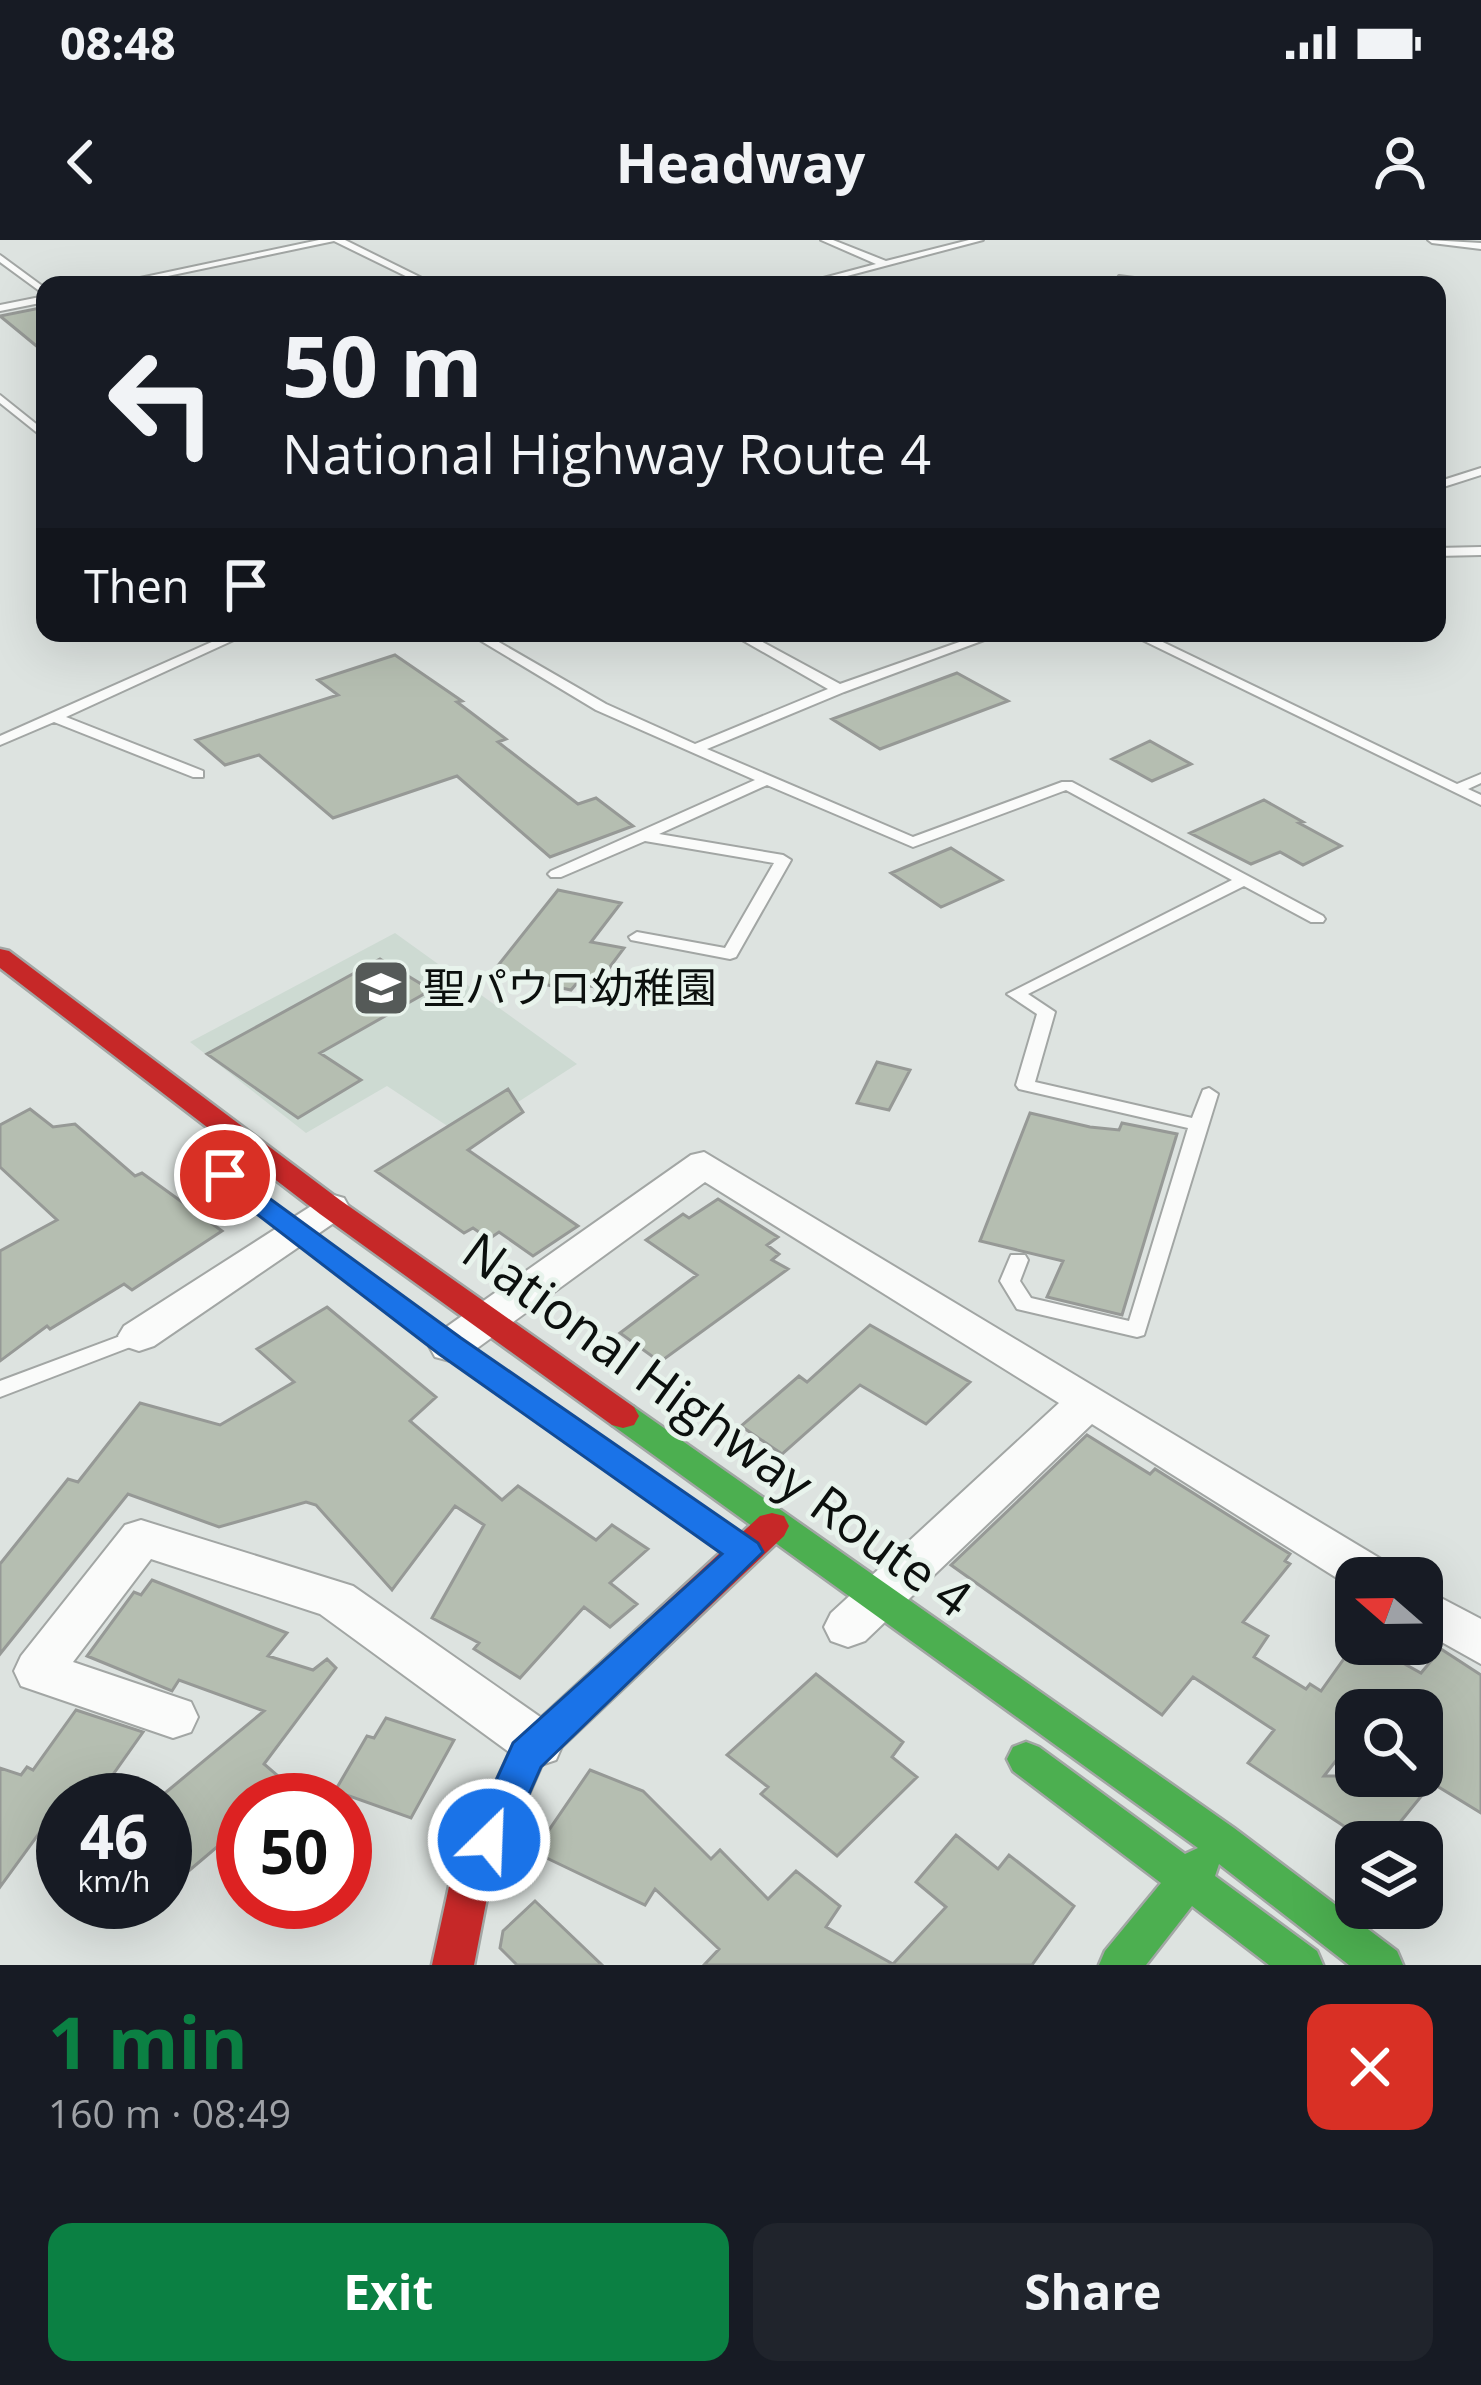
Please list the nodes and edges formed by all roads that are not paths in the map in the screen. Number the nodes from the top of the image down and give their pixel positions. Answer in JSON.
{"nodes":[{"id":1,"x":334,"y":240,"type":"edge"},
{"id":2,"x":825,"y":240,"type":"edge"},
{"id":3,"x":979,"y":240,"type":"edge"},
{"id":4,"x":1432,"y":240,"type":"edge"},
{"id":5,"x":1481,"y":246,"type":"edge"},
{"id":6,"x":0,"y":258,"type":"edge"},
{"id":7,"x":885,"y":264,"type":"junction"},
{"id":8,"x":156,"y":276,"type":"edge"},
{"id":9,"x":412,"y":276,"type":"edge"},
{"id":10,"x":841,"y":276,"type":"edge"},
{"id":11,"x":36,"y":288,"type":"edge"},
{"id":12,"x":36,"y":298,"type":"edge"},
{"id":13,"x":0,"y":308,"type":"edge"},
{"id":14,"x":0,"y":398,"type":"edge"},
{"id":15,"x":36,"y":428,"type":"edge"},
{"id":16,"x":1481,"y":471,"type":"edge"},
{"id":17,"x":1446,"y":483,"type":"edge"},
{"id":18,"x":1446,"y":551,"type":"edge"},
{"id":19,"x":1481,"y":551,"type":"edge"},
{"id":20,"x":223,"y":642,"type":"edge"},
{"id":21,"x":490,"y":642,"type":"edge"},
{"id":22,"x":753,"y":642,"type":"edge"},
{"id":23,"x":972,"y":642,"type":"edge"},
{"id":24,"x":1153,"y":642,"type":"edge"},
{"id":25,"x":839,"y":689,"type":"junction"},
{"id":26,"x":54,"y":717,"type":"junction"},
{"id":27,"x":0,"y":742,"type":"edge"},
{"id":28,"x":694,"y":749,"type":"junction"},
{"id":29,"x":197,"y":774,"type":"dead end"},
{"id":30,"x":1481,"y":778,"type":"edge"},
{"id":31,"x":767,"y":780,"type":"junction"},
{"id":32,"x":1457,"y":789,"type":"junction"},
{"id":33,"x":1481,"y":801,"type":"edge"},
{"id":34,"x":643,"y":836,"type":"junction"},
{"id":35,"x":556,"y":874,"type":"dead end"},
{"id":36,"x":1240,"y":882,"type":"junction"},
{"id":37,"x":1316,"y":919,"type":"dead end"},
{"id":38,"x":637,"y":937,"type":"dead end"},
{"id":39,"x":0,"y":956,"type":"edge"},
{"id":40,"x":1209,"y":1094,"type":"dead end"},
{"id":41,"x":1198,"y":1125,"type":"junction"},
{"id":42,"x":306,"y":1224,"type":"junction"},
{"id":43,"x":1018,"y":1260,"type":"dead end"},
{"id":44,"x":488,"y":1320,"type":"junction"},
{"id":45,"x":139,"y":1336,"type":"joint"},
{"id":46,"x":450,"y":1346,"type":"dead end"},
{"id":47,"x":0,"y":1389,"type":"edge"},
{"id":48,"x":1090,"y":1400,"type":"junction"},
{"id":49,"x":772,"y":1526,"type":"junction"},
{"id":50,"x":1341,"y":1557,"type":"edge"},
{"id":51,"x":856,"y":1620,"type":"junction"},
{"id":52,"x":1443,"y":1620,"type":"edge"},
{"id":53,"x":1481,"y":1644,"type":"edge"},
{"id":54,"x":172,"y":1717,"type":"dead end"},
{"id":55,"x":1001,"y":1741,"type":"dead end"},
{"id":56,"x":538,"y":1744,"type":"junction"},
{"id":57,"x":1220,"y":1841,"type":"junction"},
{"id":58,"x":1189,"y":1879,"type":"junction"},
{"id":59,"x":453,"y":1965,"type":"edge"},
{"id":60,"x":1120,"y":1965,"type":"edge"},
{"id":61,"x":1302,"y":1965,"type":"edge"},
{"id":62,"x":1382,"y":1965,"type":"edge"}],
"edges":[{"from":1,"to":8,"type":"lane"},
{"from":1,"to":9,"type":"lane"},
{"from":2,"to":7,"type":"lane"},
{"from":3,"to":7,"type":"lane"},
{"from":4,"to":5,"type":"lane"},
{"from":6,"to":11,"type":"lane"},
{"from":7,"to":10,"type":"lane"},
{"from":12,"to":13,"type":"lane"},
{"from":14,"to":15,"type":"lane"},
{"from":16,"to":17,"type":"lane"},
{"from":18,"to":19,"type":"lane"},
{"from":20,"to":26,"type":"lane"},
{"from":21,"to":28,"type":"lane"},
{"from":22,"to":25,"type":"lane"},
{"from":23,"to":25,"type":"lane"},
{"from":24,"to":32,"type":"lane"},
{"from":25,"to":28,"type":"lane"},
{"from":26,"to":27,"type":"lane"},
{"from":26,"to":29,"type":"lane"},
{"from":28,"to":31,"type":"lane"},
{"from":30,"to":32,"type":"lane"},
{"from":31,"to":34,"type":"lane"},
{"from":31,"to":36,"type":"lane"},
{"from":32,"to":33,"type":"lane"},
{"from":34,"to":35,"type":"lane"},
{"from":34,"to":38,"type":"lane"},
{"from":36,"to":37,"type":"lane"},
{"from":36,"to":41,"type":"lane"},
{"from":39,"to":42,"type":"main road","name":"National Highway Route 4"},
{"from":40,"to":41,"type":"lane"},
{"from":41,"to":43,"type":"lane"},
{"from":42,"to":44,"type":"main road","name":"National Highway Route 4"},
{"from":42,"to":45,"type":"street"},
{"from":44,"to":46,"type":"street"},
{"from":44,"to":48,"type":"street"},
{"from":44,"to":49,"type":"main road","name":"National Highway Route 4"},
{"from":45,"to":47,"type":"lane"},
{"from":48,"to":50,"type":"street"},
{"from":48,"to":51,"type":"street"},
{"from":49,"to":51,"type":"main road","name":"National Highway Route 4"},
{"from":49,"to":56,"type":"main road"},
{"from":51,"to":57,"type":"main road","name":"National Highway Route 4"},
{"from":52,"to":53,"type":"street"},
{"from":54,"to":56,"type":"street"},
{"from":55,"to":58,"type":"main road"},
{"from":56,"to":59,"type":"main road"},
{"from":57,"to":58,"type":"main road"},
{"from":57,"to":62,"type":"main road","name":"National Highway Route 4"},
{"from":58,"to":60,"type":"main road"},
{"from":58,"to":61,"type":"main road"}]}
